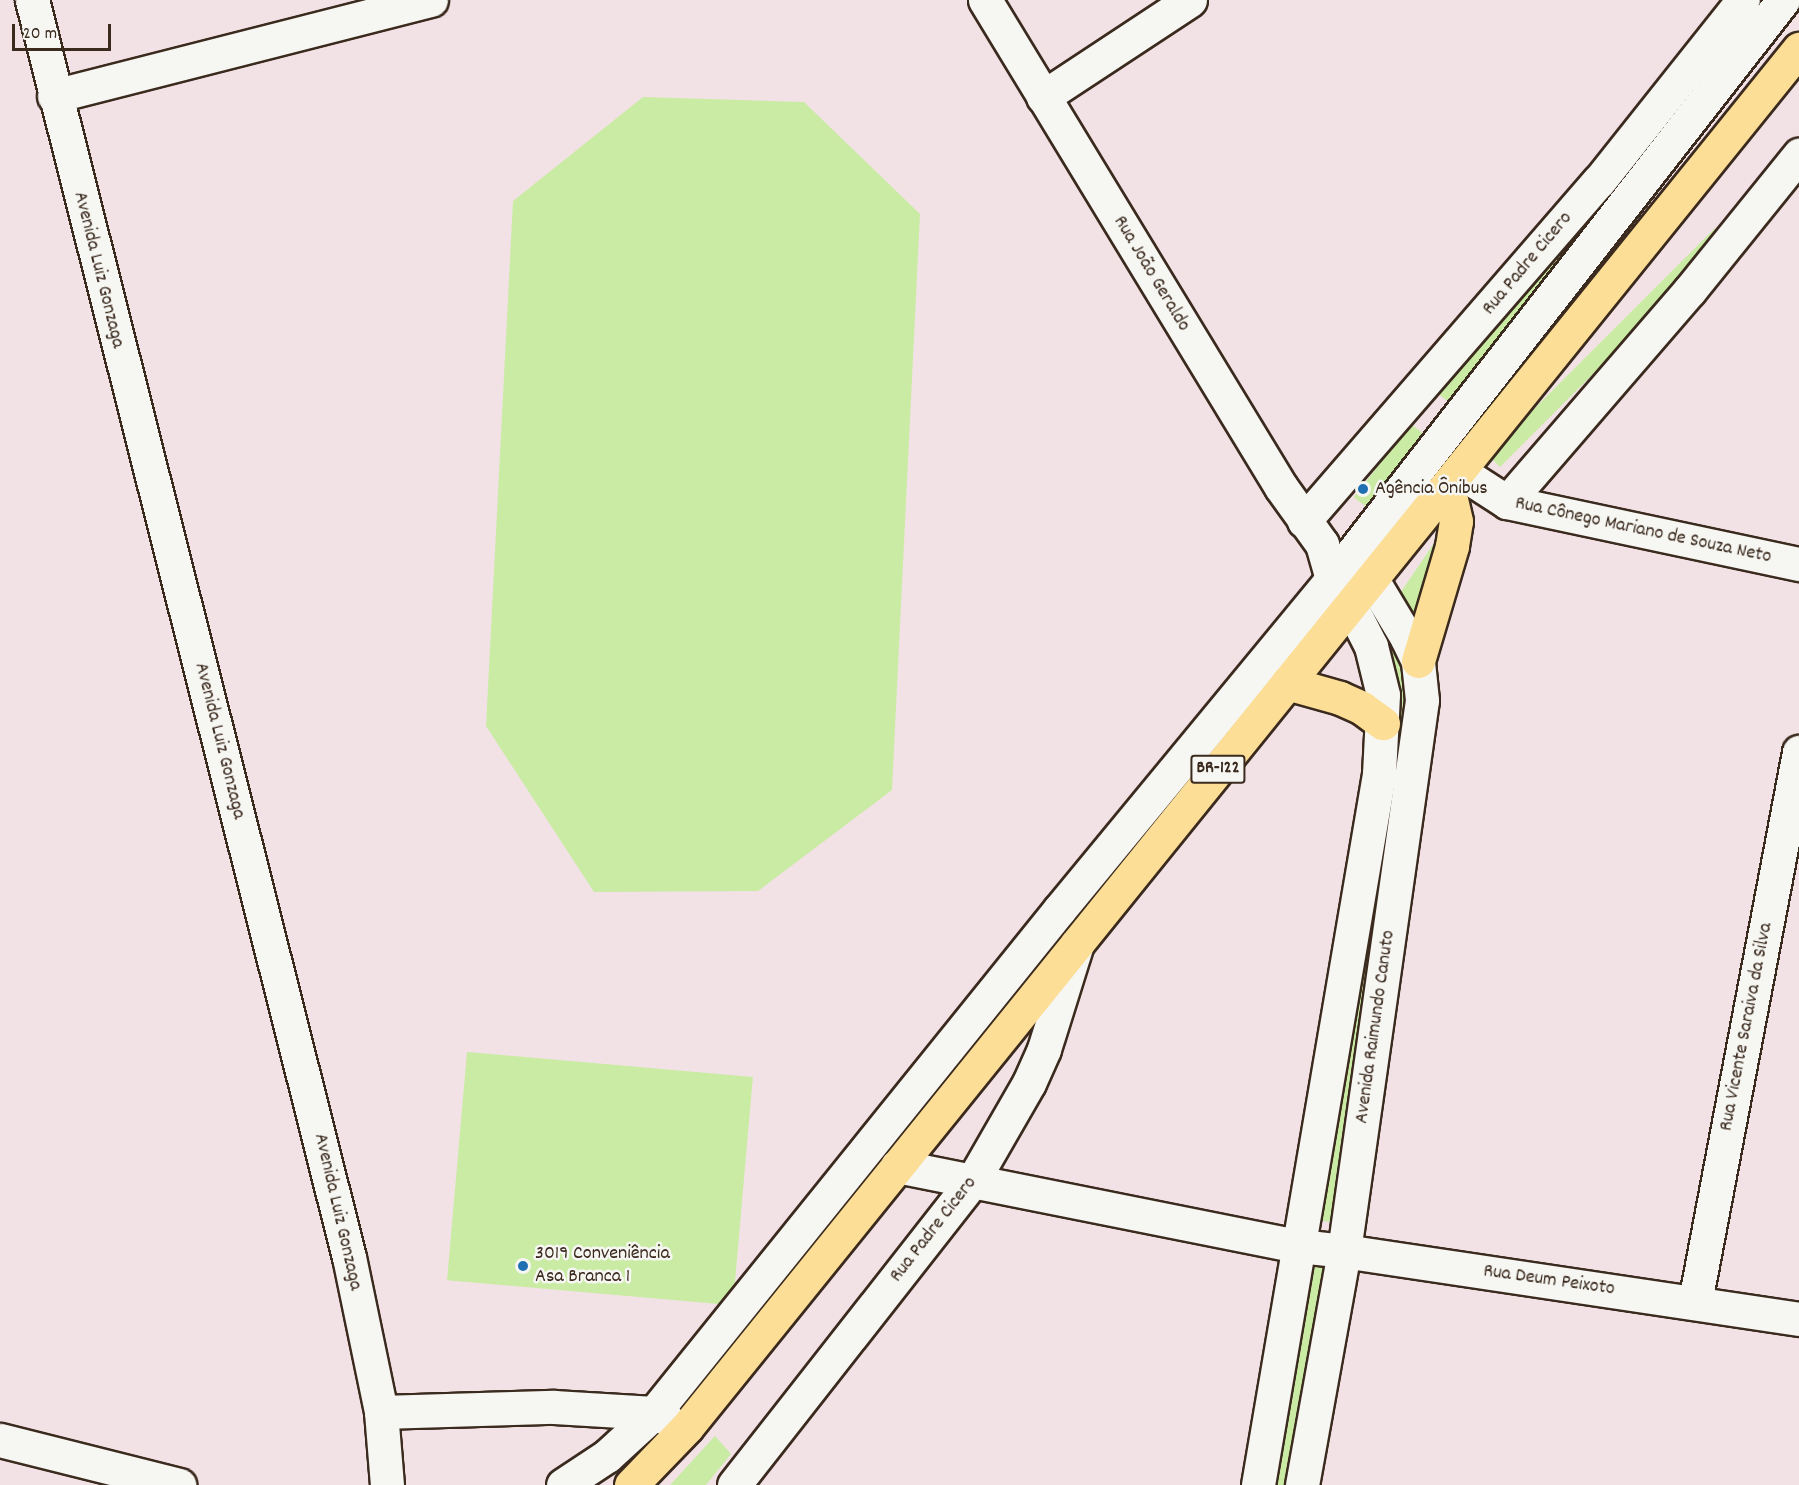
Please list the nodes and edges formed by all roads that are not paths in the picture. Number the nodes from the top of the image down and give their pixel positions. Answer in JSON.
{"nodes":[{"id":1,"x":32,"y":0,"type":"edge"},
{"id":2,"x":431,"y":0,"type":"edge"},
{"id":3,"x":985,"y":0,"type":"edge"},
{"id":4,"x":1190,"y":0,"type":"edge"},
{"id":5,"x":1743,"y":0,"type":"edge"},
{"id":6,"x":1783,"y":0,"type":"edge"},
{"id":7,"x":391,"y":5,"type":"edge"},
{"id":8,"x":1799,"y":49,"type":"edge"},
{"id":9,"x":54,"y":96,"type":"junction"},
{"id":10,"x":1043,"y":97,"type":"junction"},
{"id":11,"x":1634,"y":137,"type":"junction"},
{"id":12,"x":1799,"y":155,"type":"edge"},
{"id":13,"x":1658,"y":159,"type":"junction"},
{"id":14,"x":1412,"y":398,"type":"junction"},
{"id":15,"x":1451,"y":428,"type":"junction"},
{"id":16,"x":1454,"y":479,"type":"junction"},
{"id":17,"x":1507,"y":502,"type":"junction"},
{"id":18,"x":1338,"y":564,"type":"junction"},
{"id":19,"x":1799,"y":564,"type":"edge"},
{"id":20,"x":1418,"y":661,"type":"junction"},
{"id":21,"x":1287,"y":683,"type":"junction"},
{"id":22,"x":1383,"y":723,"type":"junction"},
{"id":23,"x":1799,"y":752,"type":"edge"},
{"id":24,"x":1379,"y":774,"type":"junction"},
{"id":25,"x":1412,"y":780,"type":"junction"},
{"id":26,"x":1077,"y":943,"type":"junction"},
{"id":27,"x":897,"y":1166,"type":"junction"},
{"id":28,"x":972,"y":1182,"type":"junction"},
{"id":29,"x":1299,"y":1246,"type":"junction"},
{"id":30,"x":1344,"y":1251,"type":"junction"},
{"id":31,"x":1695,"y":1302,"type":"junction"},
{"id":32,"x":1799,"y":1319,"type":"edge"},
{"id":33,"x":381,"y":1412,"type":"junction"},
{"id":34,"x":654,"y":1413,"type":"junction"},
{"id":35,"x":687,"y":1427,"type":"junction"},
{"id":36,"x":0,"y":1440,"type":"edge"},
{"id":37,"x":179,"y":1485,"type":"edge"},
{"id":38,"x":387,"y":1485,"type":"edge"},
{"id":39,"x":563,"y":1485,"type":"edge"},
{"id":40,"x":631,"y":1485,"type":"edge"},
{"id":41,"x":734,"y":1485,"type":"edge"},
{"id":42,"x":1258,"y":1485,"type":"edge"},
{"id":43,"x":1302,"y":1485,"type":"edge"}],
"edges":[{"from":1,"to":9,"type":"street","name":"Avenida Luiz Gonzaga"},
{"from":2,"to":7,"type":"street"},
{"from":3,"to":10,"type":"street","name":"Rua João Geraldo"},
{"from":4,"to":10,"type":"street"},
{"from":5,"to":11,"type":"street","name":"Rua Padre Cicero"},
{"from":6,"to":13,"type":"street"},
{"from":7,"to":9,"type":"street"},
{"from":8,"to":16,"type":"main road","number":"BR-122"},
{"from":9,"to":33,"type":"street","name":"Avenida Luiz Gonzaga"},
{"from":10,"to":18,"type":"street","name":"Rua João Geraldo"},
{"from":11,"to":13,"type":"street"},
{"from":11,"to":14,"type":"street","name":"Rua Padre Cicero"},
{"from":12,"to":17,"type":"street"},
{"from":13,"to":15,"type":"street"},
{"from":14,"to":15,"type":"street"},
{"from":14,"to":18,"type":"street","name":"Rua Padre Cicero"},
{"from":15,"to":18,"type":"street"},
{"from":16,"to":17,"type":"street","name":"Rua Cônego Mariano de Souza Neto"},
{"from":16,"to":18,"type":"main road","number":"BR-122"},
{"from":16,"to":20,"type":"main road"},
{"from":17,"to":19,"type":"street","name":"Rua Cônego Mariano de Souza Neto"},
{"from":18,"to":20,"type":"street","name":"Avenida Raimundo Canuto"},
{"from":18,"to":21,"type":"main road","number":"BR-122"},
{"from":18,"to":22,"type":"street","name":"Avenida Raimundo Canuto"},
{"from":18,"to":34,"type":"street"},
{"from":20,"to":25,"type":"street","name":"Avenida Raimundo Canuto"},
{"from":21,"to":22,"type":"main road"},
{"from":21,"to":26,"type":"main road","number":"BR-122"},
{"from":22,"to":24,"type":"street","name":"Avenida Raimundo Canuto"},
{"from":23,"to":31,"type":"street","name":"Rua Vicente Saraiva da Silva"},
{"from":24,"to":25,"type":"street"},
{"from":24,"to":29,"type":"street","name":"Avenida Raimundo Canuto"},
{"from":25,"to":30,"type":"street","name":"Avenida Raimundo Canuto"},
{"from":26,"to":27,"type":"main road","number":"BR-122"},
{"from":26,"to":28,"type":"street","name":"Rua Padre Cicero"},
{"from":27,"to":28,"type":"street","name":"Rua Deum Peixoto"},
{"from":27,"to":35,"type":"main road","number":"BR-122"},
{"from":28,"to":29,"type":"street","name":"Rua Deum Peixoto"},
{"from":28,"to":41,"type":"street","name":"Rua Padre Cicero"},
{"from":29,"to":30,"type":"street","name":"Rua Deum Peixoto"},
{"from":29,"to":42,"type":"street","name":"Avenida Raimundo Canuto"},
{"from":30,"to":31,"type":"street","name":"Rua Deum Peixoto"},
{"from":30,"to":43,"type":"street","name":"Avenida Raimundo Canuto"},
{"from":31,"to":32,"type":"street","name":"Rua Deum Peixoto"},
{"from":33,"to":34,"type":"street"},
{"from":33,"to":38,"type":"street","name":"Avenida Luiz Gonzaga"},
{"from":34,"to":35,"type":"street"},
{"from":34,"to":39,"type":"street"},
{"from":35,"to":40,"type":"main road","number":"BR-122"},
{"from":36,"to":37,"type":"street"}]}
